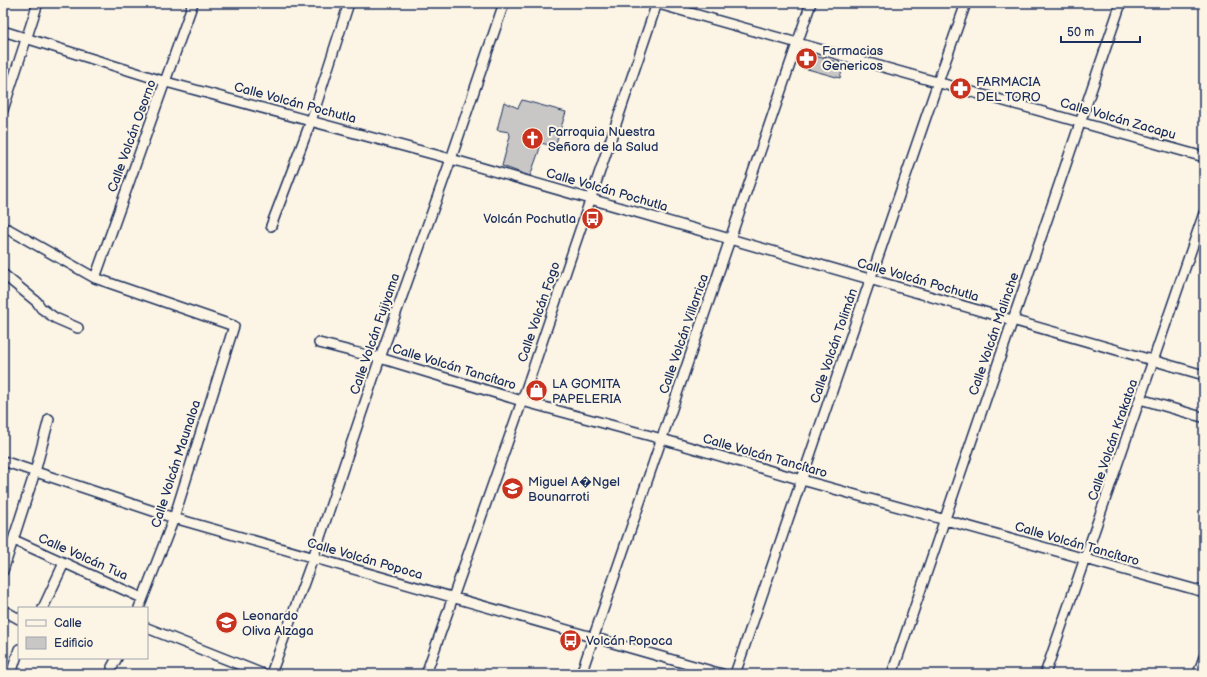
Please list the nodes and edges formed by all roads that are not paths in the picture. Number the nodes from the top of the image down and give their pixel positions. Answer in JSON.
{"nodes":[{"id":1,"x":38,"y":3,"type":"edge"},
{"id":2,"x":193,"y":3,"type":"edge"},
{"id":3,"x":349,"y":3,"type":"edge"},
{"id":4,"x":504,"y":3,"type":"edge"},
{"id":5,"x":656,"y":3,"type":"edge"},
{"id":6,"x":811,"y":3,"type":"edge"},
{"id":7,"x":966,"y":3,"type":"edge"},
{"id":8,"x":1121,"y":3,"type":"edge"},
{"id":9,"x":3,"y":30,"type":"edge"},
{"id":10,"x":26,"y":37,"type":"junction"},
{"id":11,"x":798,"y":43,"type":"junction"},
{"id":12,"x":166,"y":82,"type":"junction"},
{"id":13,"x":938,"y":82,"type":"junction"},
{"id":14,"x":3,"y":110,"type":"edge"},
{"id":15,"x":311,"y":121,"type":"junction"},
{"id":16,"x":1081,"y":122,"type":"junction"},
{"id":17,"x":1204,"y":157,"type":"edge"},
{"id":18,"x":451,"y":159,"type":"junction"},
{"id":19,"x":590,"y":199,"type":"junction"},
{"id":20,"x":1204,"y":213,"type":"edge"},
{"id":21,"x":271,"y":226,"type":"dead end"},
{"id":22,"x":8,"y":229,"type":"dead end"},
{"id":23,"x":731,"y":240,"type":"junction"},
{"id":24,"x":3,"y":274,"type":"edge"},
{"id":25,"x":95,"y":278,"type":"junction"},
{"id":26,"x":870,"y":279,"type":"junction"},
{"id":27,"x":1012,"y":320,"type":"junction"},
{"id":28,"x":78,"y":328,"type":"dead end"},
{"id":29,"x":319,"y":343,"type":"dead end"},
{"id":30,"x":380,"y":358,"type":"junction"},
{"id":31,"x":1153,"y":361,"type":"junction"},
{"id":32,"x":1204,"y":375,"type":"edge"},
{"id":33,"x":1140,"y":399,"type":"junction"},
{"id":34,"x":522,"y":401,"type":"junction"},
{"id":35,"x":1202,"y":417,"type":"dead end"},
{"id":36,"x":49,"y":418,"type":"dead end"},
{"id":37,"x":662,"y":439,"type":"junction"},
{"id":38,"x":3,"y":461,"type":"edge"},
{"id":39,"x":36,"y":472,"type":"junction"},
{"id":40,"x":802,"y":480,"type":"junction"},
{"id":41,"x":174,"y":518,"type":"junction"},
{"id":42,"x":945,"y":520,"type":"junction"},
{"id":43,"x":14,"y":540,"type":"junction"},
{"id":44,"x":314,"y":558,"type":"junction"},
{"id":45,"x":1085,"y":560,"type":"junction"},
{"id":46,"x":64,"y":563,"type":"junction"},
{"id":47,"x":3,"y":571,"type":"edge"},
{"id":48,"x":1204,"y":592,"type":"edge"},
{"id":49,"x":142,"y":598,"type":"junction"},
{"id":50,"x":453,"y":598,"type":"junction"},
{"id":51,"x":43,"y":607,"type":"edge"},
{"id":52,"x":139,"y":607,"type":"edge"},
{"id":53,"x":3,"y":610,"type":"edge"},
{"id":54,"x":18,"y":618,"type":"edge"},
{"id":55,"x":148,"y":628,"type":"edge"},
{"id":56,"x":594,"y":638,"type":"junction"},
{"id":57,"x":18,"y":652,"type":"edge"},
{"id":58,"x":1204,"y":657,"type":"edge"},
{"id":59,"x":116,"y":659,"type":"edge"},
{"id":60,"x":112,"y":667,"type":"dead end"},
{"id":61,"x":11,"y":674,"type":"edge"},
{"id":62,"x":263,"y":674,"type":"edge"},
{"id":63,"x":271,"y":674,"type":"edge"},
{"id":64,"x":426,"y":674,"type":"edge"},
{"id":65,"x":581,"y":674,"type":"edge"},
{"id":66,"x":722,"y":674,"type":"edge"},
{"id":67,"x":735,"y":674,"type":"edge"},
{"id":68,"x":892,"y":674,"type":"edge"},
{"id":69,"x":1045,"y":674,"type":"edge"},
{"id":70,"x":1198,"y":674,"type":"edge"}],
"edges":[{"from":1,"to":10,"type":"street"},
{"from":2,"to":12,"type":"street","name":"Calle Volcán Osorno"},
{"from":3,"to":15,"type":"street"},
{"from":4,"to":18,"type":"street","name":"Calle Volcán Fujiyama"},
{"from":5,"to":11,"type":"street","name":"Calle Volcán Zacapu"},
{"from":5,"to":19,"type":"street","name":"Calle Volcán Fogo"},
{"from":6,"to":11,"type":"street","name":"Calle Volcán Villarrica"},
{"from":7,"to":13,"type":"street","name":"Calle Volcán Tolimán"},
{"from":8,"to":16,"type":"street","name":"Calle Volcán Malinche"},
{"from":9,"to":10,"type":"street","name":"Calle Volcán Pochutla"},
{"from":10,"to":12,"type":"street","name":"Calle Volcán Pochutla"},
{"from":10,"to":14,"type":"street"},
{"from":11,"to":13,"type":"street","name":"Calle Volcán Zacapu"},
{"from":11,"to":23,"type":"street","name":"Calle Volcán Villarrica"},
{"from":12,"to":15,"type":"street","name":"Calle Volcán Pochutla"},
{"from":12,"to":25,"type":"street","name":"Calle Volcán Osorno"},
{"from":13,"to":16,"type":"street","name":"Calle Volcán Zacapu"},
{"from":13,"to":26,"type":"street","name":"Calle Volcán Tolimán"},
{"from":15,"to":18,"type":"street","name":"Calle Volcán Pochutla"},
{"from":15,"to":21,"type":"street"},
{"from":16,"to":17,"type":"street","name":"Calle Volcán Zacapu"},
{"from":16,"to":27,"type":"street","name":"Calle Volcán Malinche"},
{"from":18,"to":19,"type":"street","name":"Calle Volcán Pochutla"},
{"from":18,"to":30,"type":"street","name":"Calle Volcán Fujiyama"},
{"from":19,"to":23,"type":"street","name":"Calle Volcán Pochutla"},
{"from":19,"to":34,"type":"street","name":"Calle Volcán Fogo"},
{"from":20,"to":31,"type":"street","name":"Calle Volcán Krakatoa"},
{"from":22,"to":25,"type":"street"},
{"from":23,"to":26,"type":"street","name":"Calle Volcán Pochutla"},
{"from":23,"to":37,"type":"street","name":"Calle Volcán Villarrica"},
{"from":24,"to":28,"type":"street"},
{"from":25,"to":41,"type":"street","name":"Calle Volcán Maunaloa"},
{"from":26,"to":27,"type":"street","name":"Calle Volcán Pochutla"},
{"from":26,"to":40,"type":"street","name":"Calle Volcán Tolimán"},
{"from":27,"to":31,"type":"street","name":"Calle Volcán Pochutla"},
{"from":27,"to":42,"type":"street","name":"Calle Volcán Malinche"},
{"from":29,"to":30,"type":"street","name":"Calle Volcán Tancítaro"},
{"from":30,"to":34,"type":"street","name":"Calle Volcán Tancítaro"},
{"from":30,"to":44,"type":"street","name":"Calle Volcán Fujiyama"},
{"from":31,"to":32,"type":"street","name":"Calle Volcán Pochutla"},
{"from":31,"to":33,"type":"street","name":"Calle Volcán Krakatoa"},
{"from":33,"to":35,"type":"street"},
{"from":33,"to":45,"type":"street","name":"Calle Volcán Krakatoa"},
{"from":34,"to":37,"type":"street","name":"Calle Volcán Tancítaro"},
{"from":34,"to":50,"type":"street","name":"Calle Volcán Fogo"},
{"from":36,"to":39,"type":"street"},
{"from":37,"to":40,"type":"street","name":"Calle Volcán Tancítaro"},
{"from":37,"to":56,"type":"street","name":"Calle Volcán Villarrica"},
{"from":38,"to":39,"type":"street","name":"Calle Volcán Popoca"},
{"from":39,"to":41,"type":"street","name":"Calle Volcán Popoca"},
{"from":39,"to":43,"type":"street"},
{"from":40,"to":42,"type":"street","name":"Calle Volcán Tancítaro"},
{"from":40,"to":67,"type":"street","name":"Calle Volcán Tolimán"},
{"from":41,"to":44,"type":"street","name":"Calle Volcán Popoca"},
{"from":41,"to":49,"type":"street","name":"Calle Volcán Maunaloa"},
{"from":42,"to":45,"type":"street","name":"Calle Volcán Tancítaro"},
{"from":42,"to":68,"type":"street","name":"Calle Volcán Malinche"},
{"from":43,"to":46,"type":"street","name":"Calle Volcán Tua"},
{"from":43,"to":47,"type":"street"},
{"from":44,"to":50,"type":"street","name":"Calle Volcán Popoca"},
{"from":44,"to":63,"type":"street","name":"Calle Volcán Fujiyama"},
{"from":45,"to":48,"type":"street","name":"Calle Volcán Tancítaro"},
{"from":45,"to":69,"type":"street","name":"Calle Volcán Krakatoa"},
{"from":46,"to":49,"type":"street","name":"Calle Volcán Tua"},
{"from":46,"to":51,"type":"street"},
{"from":49,"to":52,"type":"street","name":"Calle Volcán Maunaloa"},
{"from":50,"to":56,"type":"street","name":"Calle Volcán Popoca"},
{"from":50,"to":64,"type":"street","name":"Calle Volcán Fogo"},
{"from":53,"to":54,"type":"street"},
{"from":55,"to":62,"type":"street"},
{"from":56,"to":65,"type":"street","name":"Calle Volcán Villarrica"},
{"from":56,"to":66,"type":"street","name":"Calle Volcán Popoca"},
{"from":57,"to":61,"type":"street"},
{"from":58,"to":70,"type":"street"},
{"from":59,"to":60,"type":"street"}]}
